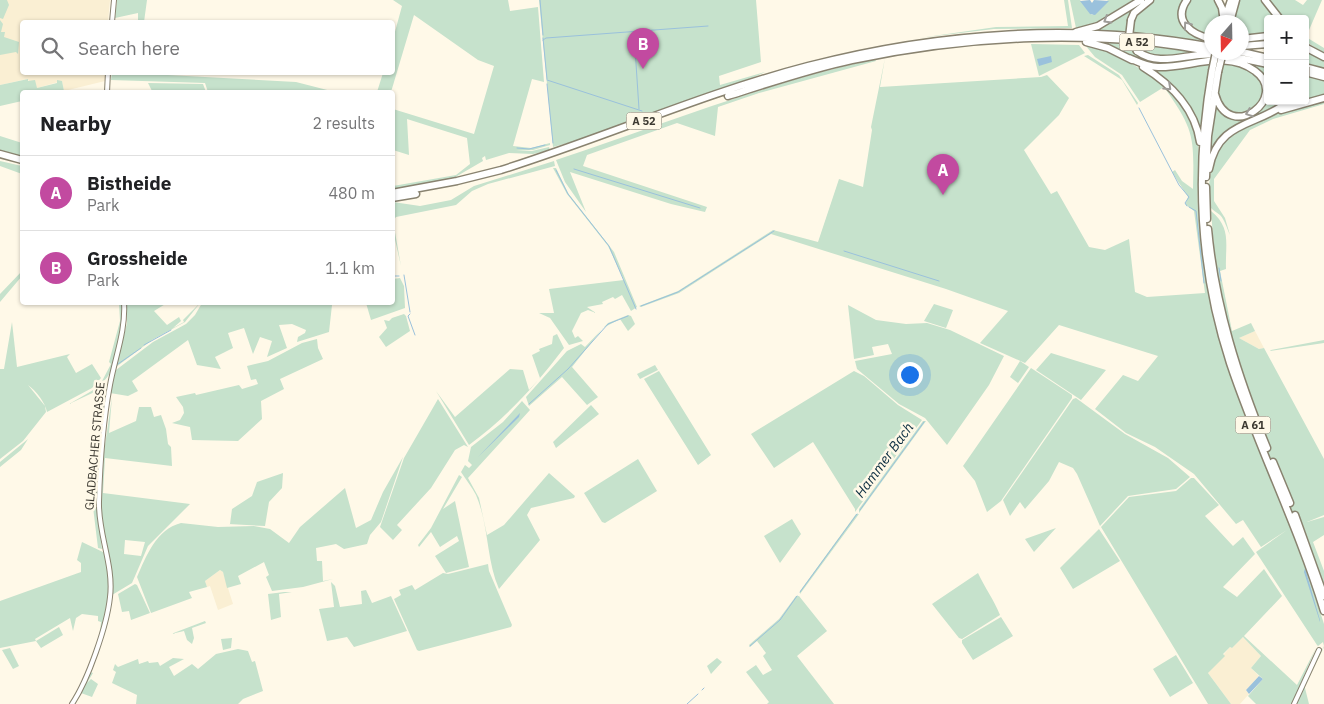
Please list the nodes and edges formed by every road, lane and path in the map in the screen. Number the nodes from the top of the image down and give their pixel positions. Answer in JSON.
{"nodes":[{"id":1,"x":114,"y":0,"type":"edge"},
{"id":2,"x":1142,"y":0,"type":"edge"},
{"id":3,"x":1150,"y":0,"type":"edge"},
{"id":4,"x":1187,"y":0,"type":"edge"},
{"id":5,"x":1218,"y":0,"type":"edge"},
{"id":6,"x":1231,"y":0,"type":"edge"},
{"id":7,"x":1236,"y":0,"type":"edge"},
{"id":8,"x":1266,"y":0,"type":"edge"},
{"id":9,"x":1223,"y":15,"type":"edge"},
{"id":10,"x":1226,"y":15,"type":"edge"},
{"id":11,"x":1232,"y":15,"type":"edge"},
{"id":12,"x":1277,"y":15,"type":"edge"},
{"id":13,"x":112,"y":20,"type":"edge"},
{"id":14,"x":1070,"y":33,"type":"junction"},
{"id":15,"x":1204,"y":36,"type":"edge"},
{"id":16,"x":1264,"y":36,"type":"edge"},
{"id":17,"x":1249,"y":38,"type":"edge"},
{"id":18,"x":1062,"y":39,"type":"junction"},
{"id":19,"x":1264,"y":44,"type":"edge"},
{"id":20,"x":1249,"y":45,"type":"edge"},
{"id":21,"x":1204,"y":47,"type":"edge"},
{"id":22,"x":1204,"y":48,"type":"edge"},
{"id":23,"x":1309,"y":48,"type":"edge"},
{"id":24,"x":1249,"y":54,"type":"edge"},
{"id":25,"x":1204,"y":55,"type":"edge"},
{"id":26,"x":1264,"y":57,"type":"edge"},
{"id":27,"x":1324,"y":57,"type":"edge"},
{"id":28,"x":1129,"y":58,"type":"junction"},
{"id":29,"x":1214,"y":60,"type":"edge"},
{"id":30,"x":1221,"y":60,"type":"edge"},
{"id":31,"x":1249,"y":60,"type":"edge"},
{"id":32,"x":1264,"y":63,"type":"edge"},
{"id":33,"x":1309,"y":68,"type":"edge"},
{"id":34,"x":1215,"y":71,"type":"junction"},
{"id":35,"x":1324,"y":72,"type":"edge"},
{"id":36,"x":1309,"y":73,"type":"edge"},
{"id":37,"x":108,"y":75,"type":"edge"},
{"id":38,"x":1324,"y":77,"type":"edge"},
{"id":39,"x":107,"y":90,"type":"edge"},
{"id":40,"x":1214,"y":90,"type":"junction"},
{"id":41,"x":1324,"y":98,"type":"edge"},
{"id":42,"x":1282,"y":105,"type":"edge"},
{"id":43,"x":1263,"y":116,"type":"junction"},
{"id":44,"x":1202,"y":150,"type":"junction"},
{"id":45,"x":0,"y":154,"type":"edge"},
{"id":46,"x":0,"y":158,"type":"edge"},
{"id":47,"x":20,"y":159,"type":"edge"},
{"id":48,"x":20,"y":164,"type":"edge"},
{"id":49,"x":395,"y":192,"type":"edge"},
{"id":50,"x":395,"y":197,"type":"edge"},
{"id":51,"x":1206,"y":201,"type":"junction"},
{"id":52,"x":124,"y":305,"type":"edge"},
{"id":53,"x":1324,"y":596,"type":"edge"},
{"id":54,"x":1324,"y":612,"type":"edge"},
{"id":55,"x":1319,"y":650,"type":"dead end"},
{"id":56,"x":72,"y":704,"type":"edge"},
{"id":57,"x":1294,"y":704,"type":"edge"}],
"edges":[{"from":1,"to":13,"type":"main road"},
{"from":2,"to":14,"type":"highway","one_way":true},
{"from":3,"to":25,"type":"highway","bridge":true},
{"from":15,"to":4,"type":"highway","one_way":true},
{"from":5,"to":9,"type":"highway"},
{"from":6,"to":10,"type":"highway"},
{"from":7,"to":11,"type":"highway"},
{"from":8,"to":12,"type":"highway"},
{"from":14,"to":21,"type":"highway","number":"A 52"},
{"from":14,"to":49,"type":"highway","number":"A 52"},
{"from":16,"to":17,"type":"highway"},
{"from":18,"to":22,"type":"highway","number":"A 52"},
{"from":18,"to":28,"type":"highway"},
{"from":18,"to":50,"type":"highway","number":"A 52"},
{"from":19,"to":20,"type":"highway"},
{"from":23,"to":27,"type":"highway"},
{"from":24,"to":26,"type":"highway"},
{"from":28,"to":40,"type":"highway","one_way":true},
{"from":28,"to":44,"type":"highway","one_way":true},
{"from":29,"to":34,"type":"highway","number":"A 61","bridge":true},
{"from":30,"to":34,"type":"highway","number":"A 61","bridge":true},
{"from":31,"to":32,"type":"highway","number":"A 52"},
{"from":33,"to":35,"type":"highway"},
{"from":34,"to":40,"type":"highway","number":"A 61"},
{"from":34,"to":44,"type":"highway","number":"A 61"},
{"from":36,"to":38,"type":"highway"},
{"from":37,"to":39,"type":"main road"},
{"from":40,"to":51,"type":"highway","number":"A 61"},
{"from":41,"to":43,"type":"highway"},
{"from":42,"to":43,"type":"highway"},
{"from":43,"to":51,"type":"highway"},
{"from":44,"to":54,"type":"highway","number":"A 61"},
{"from":45,"to":47,"type":"highway"},
{"from":46,"to":48,"type":"highway"},
{"from":51,"to":53,"type":"highway","number":"A 61"},
{"from":52,"to":56,"type":"main road","name":"GLADBACHER STRASSE"},
{"from":55,"to":57,"type":"main road"}]}
